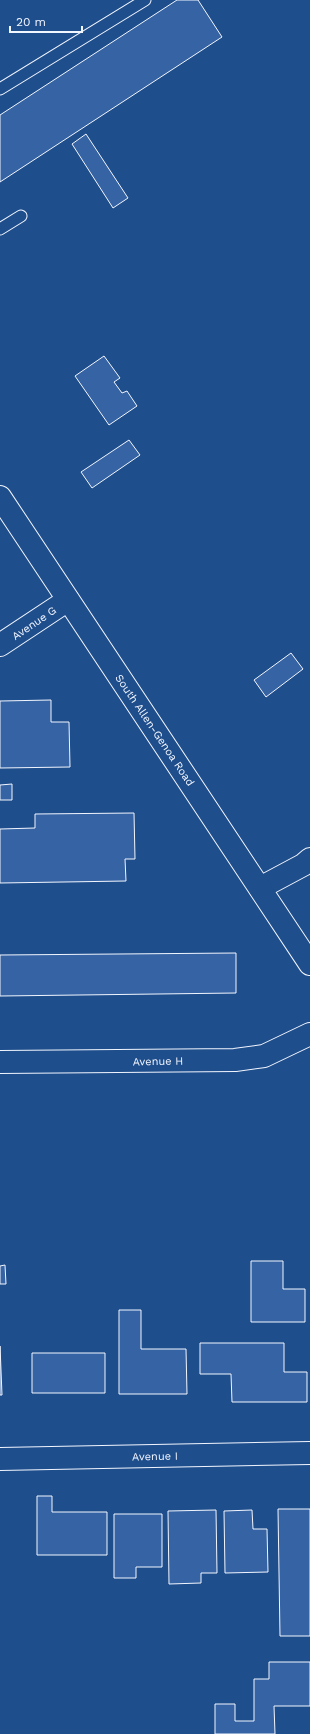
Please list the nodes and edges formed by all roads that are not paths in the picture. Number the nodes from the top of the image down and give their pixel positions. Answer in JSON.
{"nodes":[{"id":1,"x":145,"y":0,"type":"edge"},
{"id":2,"x":0,"y":89,"type":"edge"},
{"id":3,"x":21,"y":216,"type":"dead end"},
{"id":4,"x":0,"y":229,"type":"edge"},
{"id":5,"x":0,"y":497,"type":"edge"},
{"id":6,"x":68,"y":600,"type":"junction"},
{"id":7,"x":0,"y":646,"type":"edge"},
{"id":8,"x":310,"y":859,"type":"edge"},
{"id":9,"x":260,"y":888,"type":"junction"},
{"id":10,"x":310,"y":964,"type":"edge"},
{"id":11,"x":310,"y":1034,"type":"edge"},
{"id":12,"x":0,"y":1062,"type":"edge"},
{"id":13,"x":310,"y":1453,"type":"edge"},
{"id":14,"x":0,"y":1459,"type":"edge"}],
"edges":[{"from":1,"to":2,"type":"lane"},
{"from":3,"to":4,"type":"lane"},
{"from":5,"to":6,"type":"street","name":"South Allen-Genoa Road"},
{"from":6,"to":7,"type":"street","name":"Avenue G"},
{"from":6,"to":9,"type":"street","name":"South Allen-Genoa Road"},
{"from":8,"to":9,"type":"street"},
{"from":9,"to":10,"type":"street","name":"South Allen-Genoa Road"},
{"from":11,"to":12,"type":"street","name":"Avenue H"},
{"from":13,"to":14,"type":"street","name":"Avenue I"}]}
